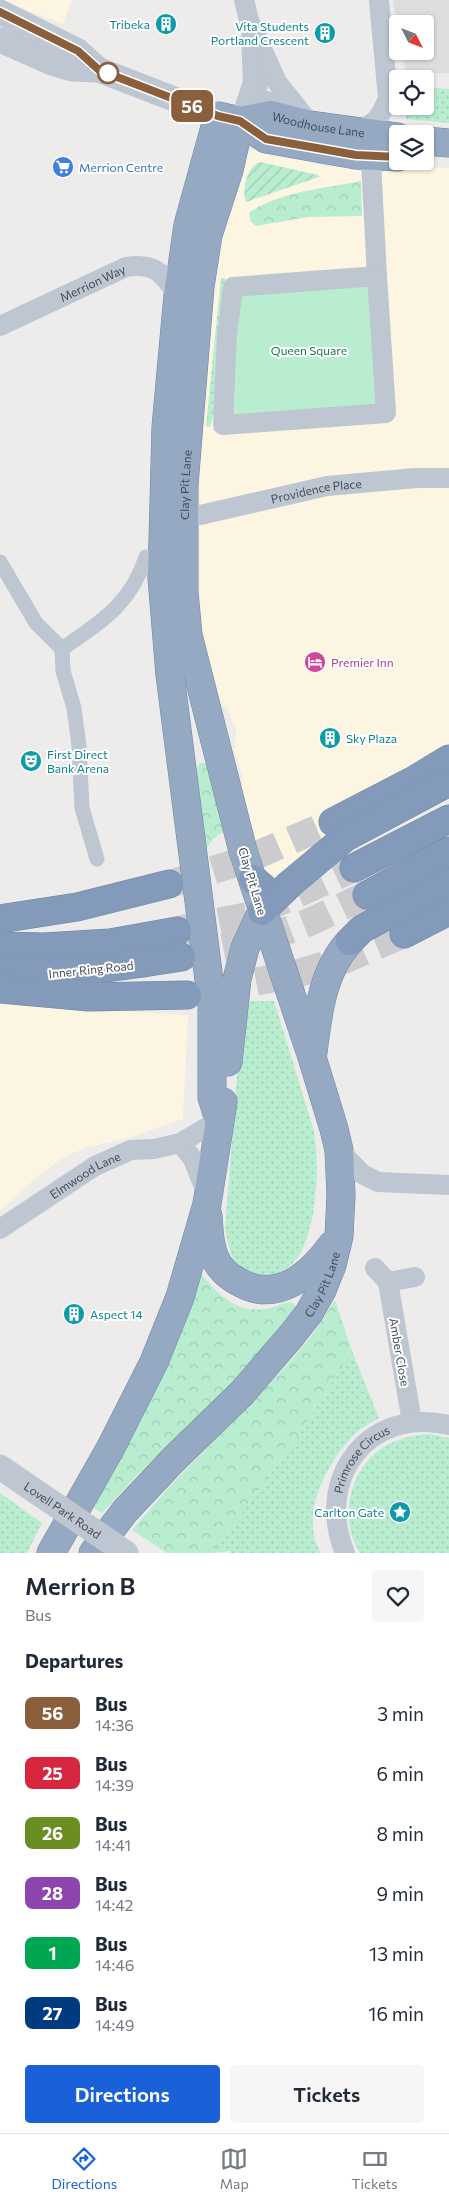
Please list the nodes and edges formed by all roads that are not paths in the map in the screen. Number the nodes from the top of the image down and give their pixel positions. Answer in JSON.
{"nodes":[{"id":1,"x":244,"y":0,"type":"edge"},
{"id":2,"x":378,"y":0,"type":"edge"},
{"id":3,"x":0,"y":12,"type":"edge"},
{"id":4,"x":249,"y":20,"type":"junction"},
{"id":5,"x":0,"y":40,"type":"edge"},
{"id":6,"x":99,"y":70,"type":"junction"},
{"id":7,"x":229,"y":119,"type":"junction"},
{"id":8,"x":311,"y":125,"type":"junction"},
{"id":9,"x":389,"y":138,"type":"edge"},
{"id":10,"x":372,"y":141,"type":"edge"},
{"id":11,"x":434,"y":142,"type":"edge"},
{"id":12,"x":449,"y":143,"type":"edge"},
{"id":13,"x":434,"y":160,"type":"edge"},
{"id":14,"x":449,"y":161,"type":"edge"},
{"id":15,"x":377,"y":276,"type":"junction"},
{"id":16,"x":178,"y":295,"type":"junction"},
{"id":17,"x":0,"y":326,"type":"edge"},
{"id":18,"x":449,"y":478,"type":"edge"},
{"id":19,"x":184,"y":517,"type":"junction"},
{"id":20,"x":146,"y":556,"type":"dead end"},
{"id":21,"x":0,"y":562,"type":"edge"},
{"id":22,"x":62,"y":649,"type":"junction"},
{"id":23,"x":449,"y":759,"type":"edge"},
{"id":24,"x":449,"y":782,"type":"edge"},
{"id":25,"x":449,"y":794,"type":"edge"},
{"id":26,"x":449,"y":819,"type":"edge"},
{"id":27,"x":333,"y":822,"type":"tunnel mouth"},
{"id":28,"x":449,"y":851,"type":"edge"},
{"id":29,"x":97,"y":859,"type":"dead end"},
{"id":30,"x":312,"y":864,"type":"junction"},
{"id":31,"x":354,"y":868,"type":"tunnel mouth"},
{"id":32,"x":449,"y":882,"type":"edge"},
{"id":33,"x":170,"y":884,"type":"tunnel mouth"},
{"id":34,"x":367,"y":895,"type":"tunnel mouth"},
{"id":35,"x":271,"y":902,"type":"junction"},
{"id":36,"x":449,"y":911,"type":"edge"},
{"id":37,"x":0,"y":919,"type":"edge"},
{"id":38,"x":404,"y":934,"type":"tunnel mouth"},
{"id":39,"x":0,"y":946,"type":"edge"},
{"id":40,"x":0,"y":973,"type":"edge"},
{"id":41,"x":0,"y":990,"type":"edge"},
{"id":42,"x":187,"y":995,"type":"tunnel mouth"},
{"id":43,"x":312,"y":1058,"type":"junction"},
{"id":44,"x":219,"y":1120,"type":"junction"},
{"id":45,"x":180,"y":1143,"type":"junction"},
{"id":46,"x":339,"y":1150,"type":"junction"},
{"id":47,"x":449,"y":1186,"type":"edge"},
{"id":48,"x":207,"y":1200,"type":"junction"},
{"id":49,"x":0,"y":1229,"type":"edge"},
{"id":50,"x":339,"y":1236,"type":"junction"},
{"id":51,"x":415,"y":1277,"type":"dead end"},
{"id":52,"x":412,"y":1422,"type":"junction"},
{"id":53,"x":449,"y":1425,"type":"edge"},
{"id":54,"x":0,"y":1467,"type":"edge"},
{"id":55,"x":51,"y":1553,"type":"edge"},
{"id":56,"x":94,"y":1553,"type":"edge"},
{"id":57,"x":126,"y":1553,"type":"edge"},
{"id":58,"x":345,"y":1553,"type":"edge"}],
"edges":[{"from":1,"to":4,"type":"street"},
{"from":2,"to":10,"type":"street"},
{"from":3,"to":6,"type":"street","name":"Woodhouse Lane"},
{"from":4,"to":7,"type":"street"},
{"from":4,"to":8,"type":"street"},
{"from":5,"to":6,"type":"street","name":"Woodhouse Lane"},
{"from":6,"to":7,"type":"street","name":"Woodhouse Lane"},
{"from":7,"to":8,"type":"highway","name":"Woodhouse Lane"},
{"from":7,"to":10,"type":"highway","name":"Woodhouse Lane"},
{"from":7,"to":16,"type":"highway","name":"Clay Pit Lane"},
{"from":7,"to":19,"type":"highway","name":"Clay Pit Lane"},
{"from":8,"to":10,"type":"highway","name":"Woodhouse Lane"},
{"from":9,"to":10,"type":"highway","name":"Woodhouse Lane"},
{"from":10,"to":15,"type":"street"},
{"from":11,"to":12,"type":"highway"},
{"from":13,"to":14,"type":"highway"},
{"from":15,"to":15,"type":"street"},
{"from":16,"to":17,"type":"street","name":"Merrion Way"},
{"from":16,"to":44,"type":"highway","name":"Clay Pit Lane"},
{"from":18,"to":19,"type":"street","name":"Providence Place"},
{"from":19,"to":35,"type":"highway","name":"Clay Pit Lane"},
{"from":20,"to":22,"type":"street"},
{"from":21,"to":22,"type":"street"},
{"from":22,"to":29,"type":"street"},
{"from":23,"to":27,"type":"highway"},
{"from":24,"to":30,"type":"highway"},
{"from":25,"to":30,"type":"highway"},
{"from":26,"to":31,"type":"highway"},
{"from":28,"to":34,"type":"highway"},
{"from":30,"to":35,"type":"highway"},
{"from":32,"to":43,"type":"highway"},
{"from":33,"to":37,"type":"highway"},
{"from":35,"to":43,"type":"highway","name":"Clay Pit Lane"},
{"from":35,"to":44,"type":"highway"},
{"from":36,"to":38,"type":"highway"},
{"from":39,"to":40,"type":"highway","name":"Inner Ring Road"},
{"from":41,"to":42,"type":"highway"},
{"from":43,"to":46,"type":"highway","name":"Clay Pit Lane"},
{"from":44,"to":45,"type":"street","name":"Elmwood Lane"},
{"from":44,"to":48,"type":"highway","name":"Clay Pit Lane"},
{"from":45,"to":48,"type":"street"},
{"from":45,"to":49,"type":"street","name":"Elmwood Lane"},
{"from":46,"to":47,"type":"street"},
{"from":46,"to":50,"type":"highway","name":"Clay Pit Lane"},
{"from":48,"to":50,"type":"highway"},
{"from":48,"to":55,"type":"highway","name":"Clay Pit Lane"},
{"from":50,"to":56,"type":"highway","name":"Clay Pit Lane"},
{"from":51,"to":52,"type":"street","name":"Amber Close"},
{"from":52,"to":53,"type":"street","name":"Primrose Circus"},
{"from":52,"to":58,"type":"street","name":"Primrose Circus"},
{"from":54,"to":57,"type":"street","name":"Lovell Park Road","bridge":true}]}
